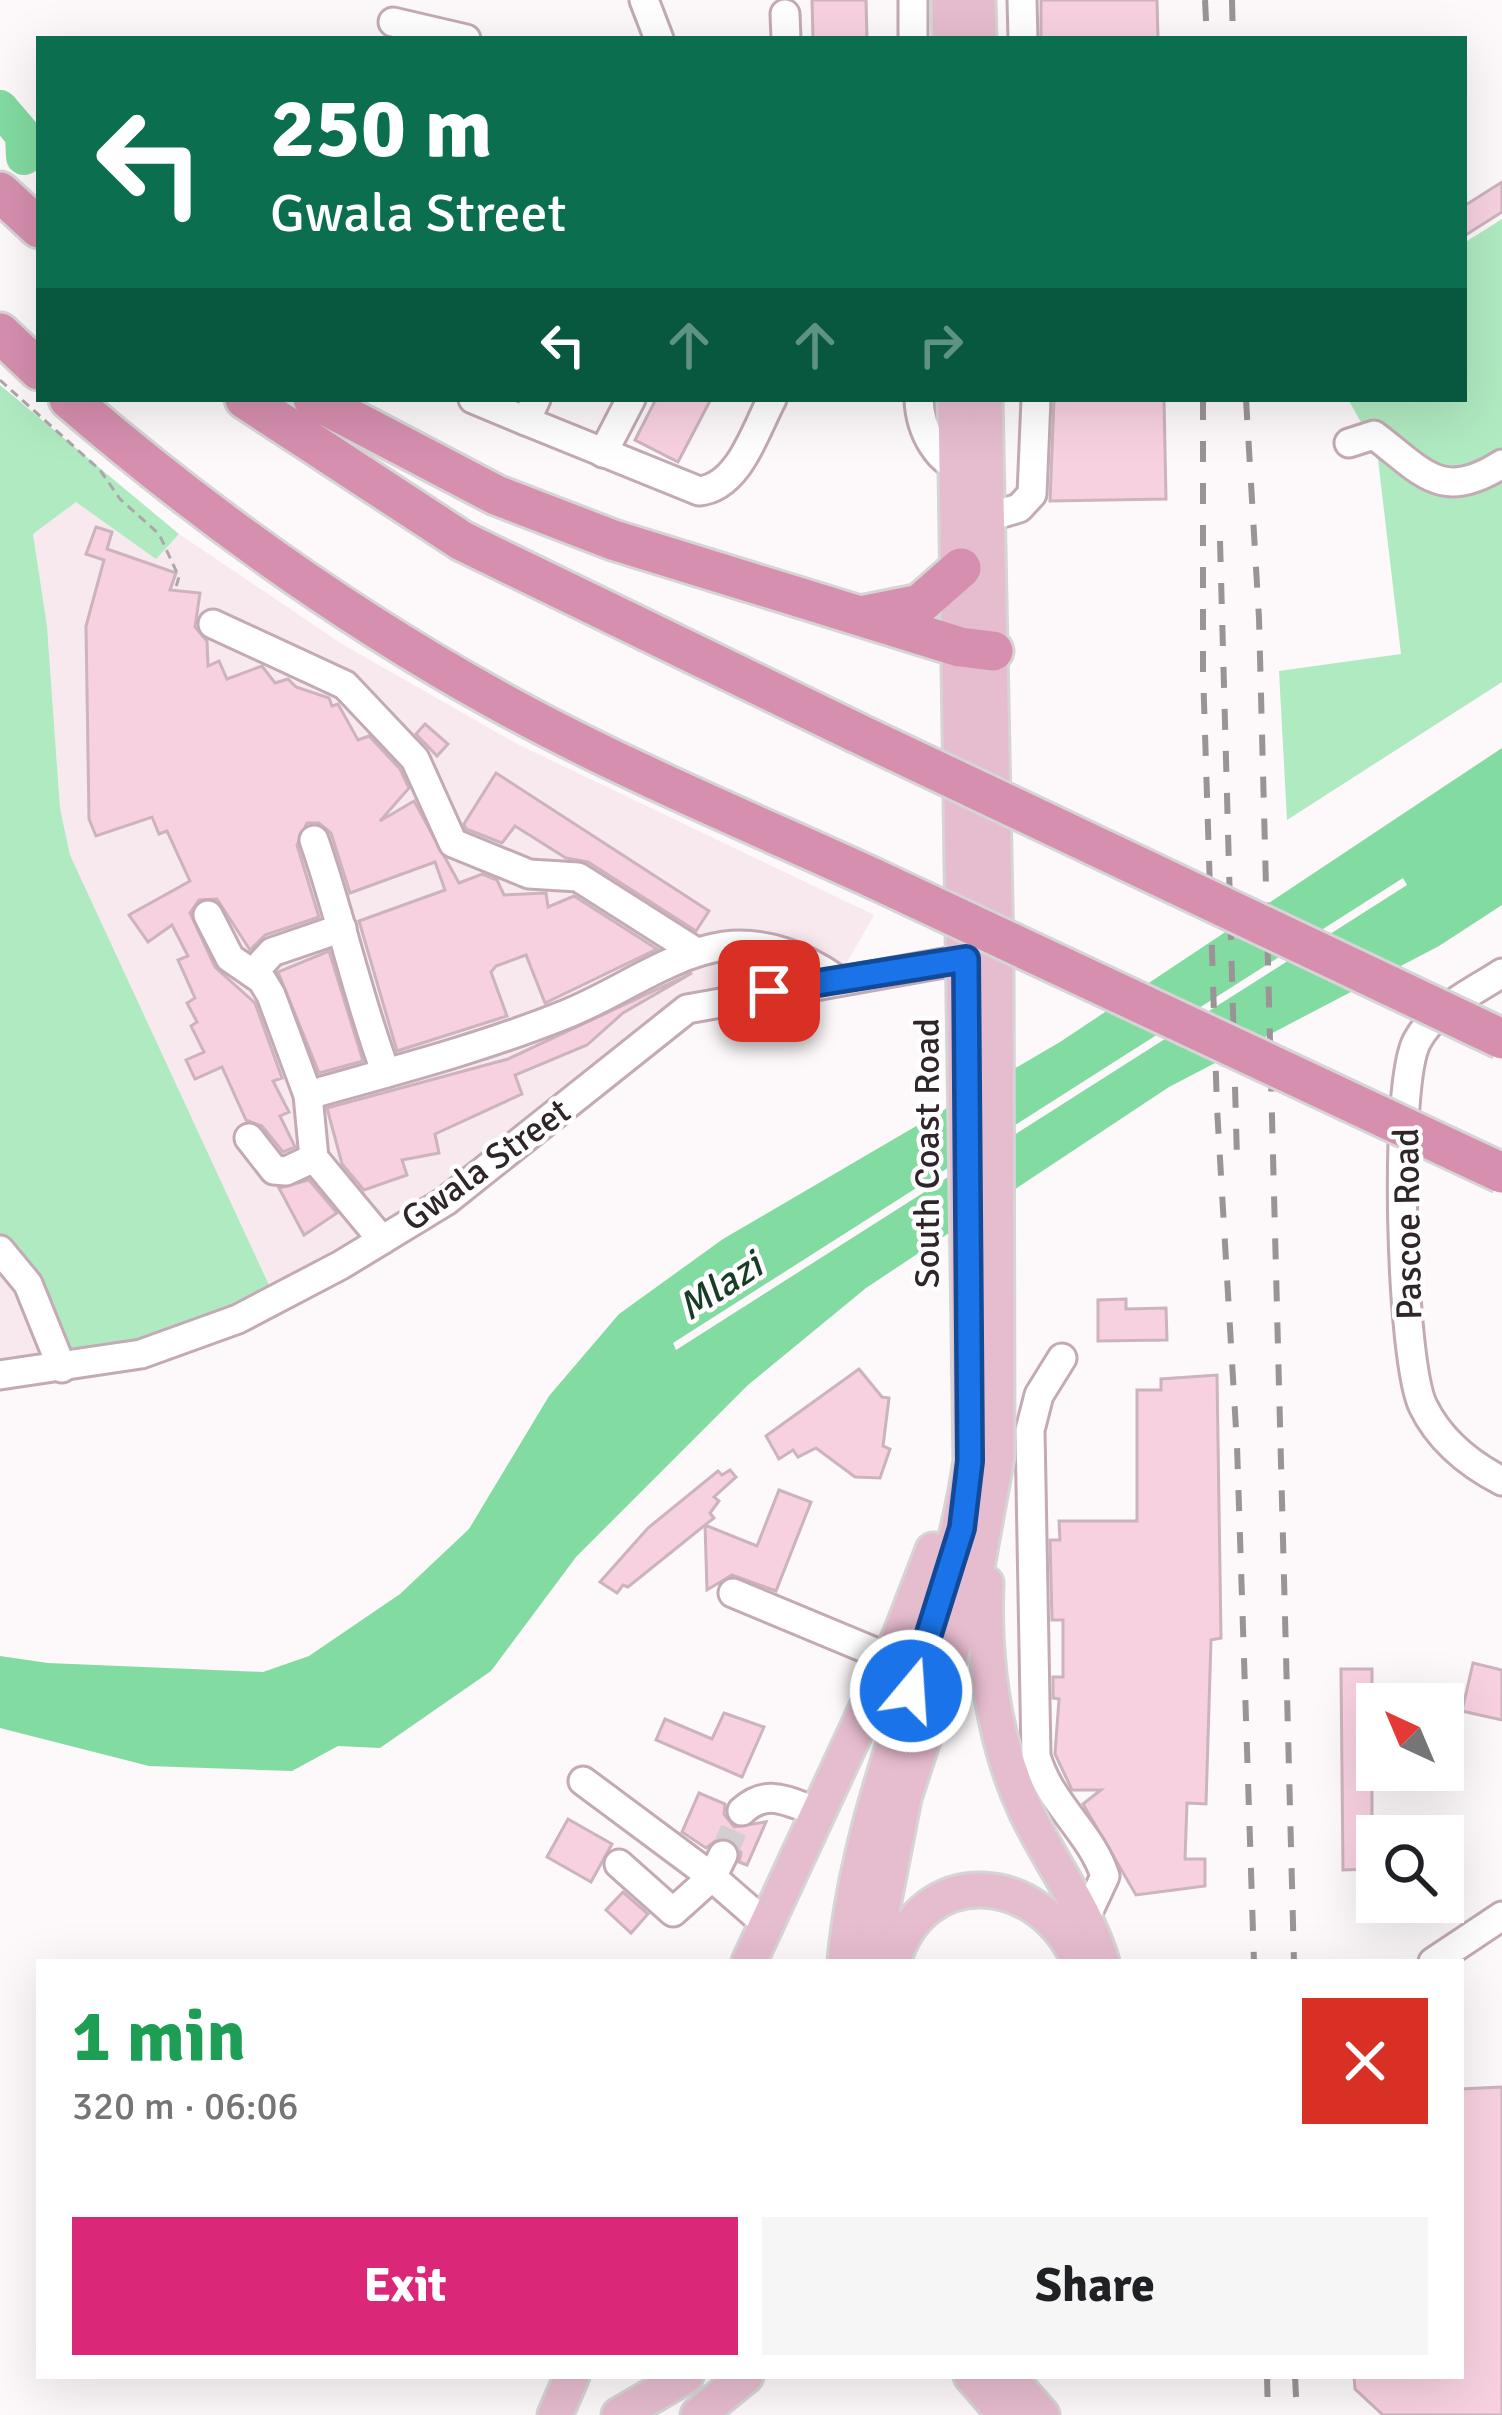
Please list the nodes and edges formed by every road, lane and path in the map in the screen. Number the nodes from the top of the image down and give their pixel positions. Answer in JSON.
{"nodes":[{"id":1,"x":644,"y":0,"type":"edge"},
{"id":2,"x":913,"y":0,"type":"edge"},
{"id":3,"x":949,"y":0,"type":"edge"},
{"id":4,"x":978,"y":0,"type":"edge"},
{"id":5,"x":1022,"y":0,"type":"edge"},
{"id":6,"x":394,"y":20,"type":"edge"},
{"id":7,"x":455,"y":36,"type":"edge"},
{"id":8,"x":657,"y":36,"type":"edge"},
{"id":9,"x":913,"y":36,"type":"edge"},
{"id":10,"x":950,"y":36,"type":"edge"},
{"id":11,"x":979,"y":36,"type":"edge"},
{"id":12,"x":1023,"y":36,"type":"edge"},
{"id":13,"x":1,"y":193,"type":"edge"},
{"id":14,"x":36,"y":216,"type":"edge"},
{"id":15,"x":36,"y":225,"type":"edge"},
{"id":16,"x":0,"y":333,"type":"edge"},
{"id":17,"x":36,"y":367,"type":"edge"},
{"id":18,"x":0,"y":380,"type":"edge"},
{"id":19,"x":73,"y":402,"type":"edge"},
{"id":20,"x":250,"y":402,"type":"edge"},
{"id":21,"x":318,"y":402,"type":"edge"},
{"id":22,"x":489,"y":402,"type":"edge"},
{"id":23,"x":630,"y":402,"type":"edge"},
{"id":24,"x":770,"y":402,"type":"edge"},
{"id":25,"x":920,"y":402,"type":"edge"},
{"id":26,"x":956,"y":402,"type":"edge"},
{"id":27,"x":984,"y":402,"type":"edge"},
{"id":28,"x":1036,"y":402,"type":"edge"},
{"id":29,"x":531,"y":410,"type":"edge"},
{"id":30,"x":1348,"y":443,"type":"dead end"},
{"id":31,"x":604,"y":454,"type":"junction"},
{"id":32,"x":1502,"y":464,"type":"edge"},
{"id":33,"x":972,"y":470,"type":"junction"},
{"id":34,"x":989,"y":517,"type":"junction"},
{"id":35,"x":961,"y":568,"type":"junction"},
{"id":36,"x":175,"y":590,"type":"dead end"},
{"id":37,"x":860,"y":616,"type":"junction"},
{"id":38,"x":213,"y":624,"type":"dead end"},
{"id":39,"x":976,"y":649,"type":"junction"},
{"id":40,"x":314,"y":839,"type":"dead end"},
{"id":41,"x":208,"y":915,"type":"dead end"},
{"id":42,"x":342,"y":928,"type":"junction"},
{"id":43,"x":696,"y":952,"type":"junction"},
{"id":44,"x":966,"y":959,"type":"junction"},
{"id":45,"x":253,"y":973,"type":"junction"},
{"id":46,"x":1502,"y":973,"type":"edge"},
{"id":47,"x":836,"y":979,"type":"junction"},
{"id":48,"x":981,"y":993,"type":"junction"},
{"id":49,"x":1502,"y":1039,"type":"edge"},
{"id":50,"x":386,"y":1072,"type":"junction"},
{"id":51,"x":308,"y":1095,"type":"junction"},
{"id":52,"x":249,"y":1138,"type":"dead end"},
{"id":53,"x":314,"y":1158,"type":"junction"},
{"id":54,"x":1502,"y":1173,"type":"edge"},
{"id":55,"x":382,"y":1240,"type":"junction"},
{"id":56,"x":0,"y":1250,"type":"edge"},
{"id":57,"x":966,"y":1330,"type":"junction"},
{"id":58,"x":1062,"y":1358,"type":"dead end"},
{"id":59,"x":62,"y":1368,"type":"junction"},
{"id":60,"x":0,"y":1375,"type":"edge"},
{"id":61,"x":997,"y":1456,"type":"junction"},
{"id":62,"x":1502,"y":1481,"type":"edge"},
{"id":63,"x":733,"y":1593,"type":"dead end"},
{"id":64,"x":889,"y":1658,"type":"junction"},
{"id":65,"x":583,"y":1781,"type":"dead end"},
{"id":66,"x":742,"y":1811,"type":"dead end"},
{"id":67,"x":815,"y":1811,"type":"junction"},
{"id":68,"x":619,"y":1864,"type":"dead end"},
{"id":69,"x":718,"y":1866,"type":"junction"},
{"id":70,"x":1502,"y":1916,"type":"edge"},
{"id":71,"x":1085,"y":1919,"type":"junction"},
{"id":72,"x":766,"y":1924,"type":"junction"},
{"id":73,"x":750,"y":1959,"type":"edge"},
{"id":74,"x":846,"y":1959,"type":"edge"},
{"id":75,"x":873,"y":1959,"type":"edge"},
{"id":76,"x":895,"y":1959,"type":"edge"},
{"id":77,"x":1077,"y":1959,"type":"edge"},
{"id":78,"x":1101,"y":1959,"type":"edge"},
{"id":79,"x":1438,"y":1959,"type":"edge"},
{"id":80,"x":571,"y":2379,"type":"edge"},
{"id":81,"x":681,"y":2379,"type":"edge"},
{"id":82,"x":742,"y":2379,"type":"edge"},
{"id":83,"x":973,"y":2379,"type":"edge"},
{"id":84,"x":1011,"y":2379,"type":"edge"},
{"id":85,"x":555,"y":2415,"type":"edge"},
{"id":86,"x":619,"y":2415,"type":"edge"},
{"id":87,"x":698,"y":2415,"type":"edge"},
{"id":88,"x":1005,"y":2415,"type":"edge"},
{"id":89,"x":1042,"y":2415,"type":"edge"}],
"edges":[{"from":1,"to":8,"type":"street"},
{"from":2,"to":9,"type":"street"},
{"from":3,"to":10,"type":"main road"},
{"from":4,"to":11,"type":"main road"},
{"from":5,"to":12,"type":"street"},
{"from":6,"to":7,"type":"street"},
{"from":13,"to":14,"type":"highway"},
{"from":13,"to":15,"type":"highway"},
{"from":16,"to":17,"type":"highway"},
{"from":18,"to":36,"type":"path"},
{"from":19,"to":54,"type":"highway","bridge":true},
{"from":20,"to":49,"type":"highway","bridge":true},
{"from":21,"to":37,"type":"highway"},
{"from":22,"to":29,"type":"street"},
{"from":23,"to":31,"type":"street"},
{"from":24,"to":31,"type":"street"},
{"from":25,"to":33,"type":"street"},
{"from":26,"to":33,"type":"main road","name":"South Coast Road"},
{"from":27,"to":33,"type":"main road","name":"South Coast Road"},
{"from":28,"to":34,"type":"street"},
{"from":29,"to":31,"type":"street"},
{"from":30,"to":32,"type":"street"},
{"from":33,"to":34,"type":"main road","name":"South Coast Road"},
{"from":33,"to":35,"type":"main road","name":"South Coast Road"},
{"from":34,"to":39,"type":"main road","name":"South Coast Road"},
{"from":35,"to":37,"type":"highway"},
{"from":35,"to":39,"type":"main road","name":"South Coast Road"},
{"from":37,"to":39,"type":"highway"},
{"from":38,"to":43,"type":"street"},
{"from":39,"to":44,"type":"main road","name":"South Coast Road"},
{"from":39,"to":48,"type":"main road","name":"South Coast Road"},
{"from":40,"to":42,"type":"street"},
{"from":41,"to":45,"type":"street"},
{"from":42,"to":45,"type":"street"},
{"from":42,"to":50,"type":"street"},
{"from":43,"to":47,"type":"street"},
{"from":43,"to":50,"type":"street"},
{"from":44,"to":47,"type":"street","name":"Gwala Street"},
{"from":44,"to":48,"type":"main road","name":"South Coast Road"},
{"from":45,"to":51,"type":"street"},
{"from":46,"to":62,"type":"street","name":"Pascoe Road"},
{"from":47,"to":55,"type":"street","name":"Gwala Street"},
{"from":48,"to":57,"type":"main road","name":"South Coast Road"},
{"from":48,"to":61,"type":"main road","name":"South Coast Road"},
{"from":50,"to":51,"type":"street"},
{"from":51,"to":53,"type":"street"},
{"from":52,"to":53,"type":"street"},
{"from":53,"to":55,"type":"street"},
{"from":55,"to":59,"type":"street","name":"Gwala Street"},
{"from":56,"to":59,"type":"street"},
{"from":57,"to":64,"type":"main road"},
{"from":57,"to":74,"type":"main road","name":"South Coast Road"},
{"from":58,"to":71,"type":"street"},
{"from":59,"to":60,"type":"street","name":"Gwala Street"},
{"from":61,"to":71,"type":"main road"},
{"from":61,"to":75,"type":"main road","name":"South Coast Road"},
{"from":63,"to":64,"type":"street"},
{"from":64,"to":67,"type":"main road"},
{"from":65,"to":69,"type":"street"},
{"from":66,"to":67,"type":"street"},
{"from":67,"to":72,"type":"main road"},
{"from":68,"to":69,"type":"street"},
{"from":69,"to":72,"type":"street"},
{"from":70,"to":79,"type":"street"},
{"from":71,"to":78,"type":"main road"},
{"from":72,"to":73,"type":"main road"},
{"from":76,"to":77,"type":"main road"},
{"from":80,"to":85,"type":"main road"},
{"from":81,"to":86,"type":"main road"},
{"from":82,"to":87,"type":"main road"},
{"from":83,"to":88,"type":"main road"},
{"from":84,"to":89,"type":"main road"}]}
